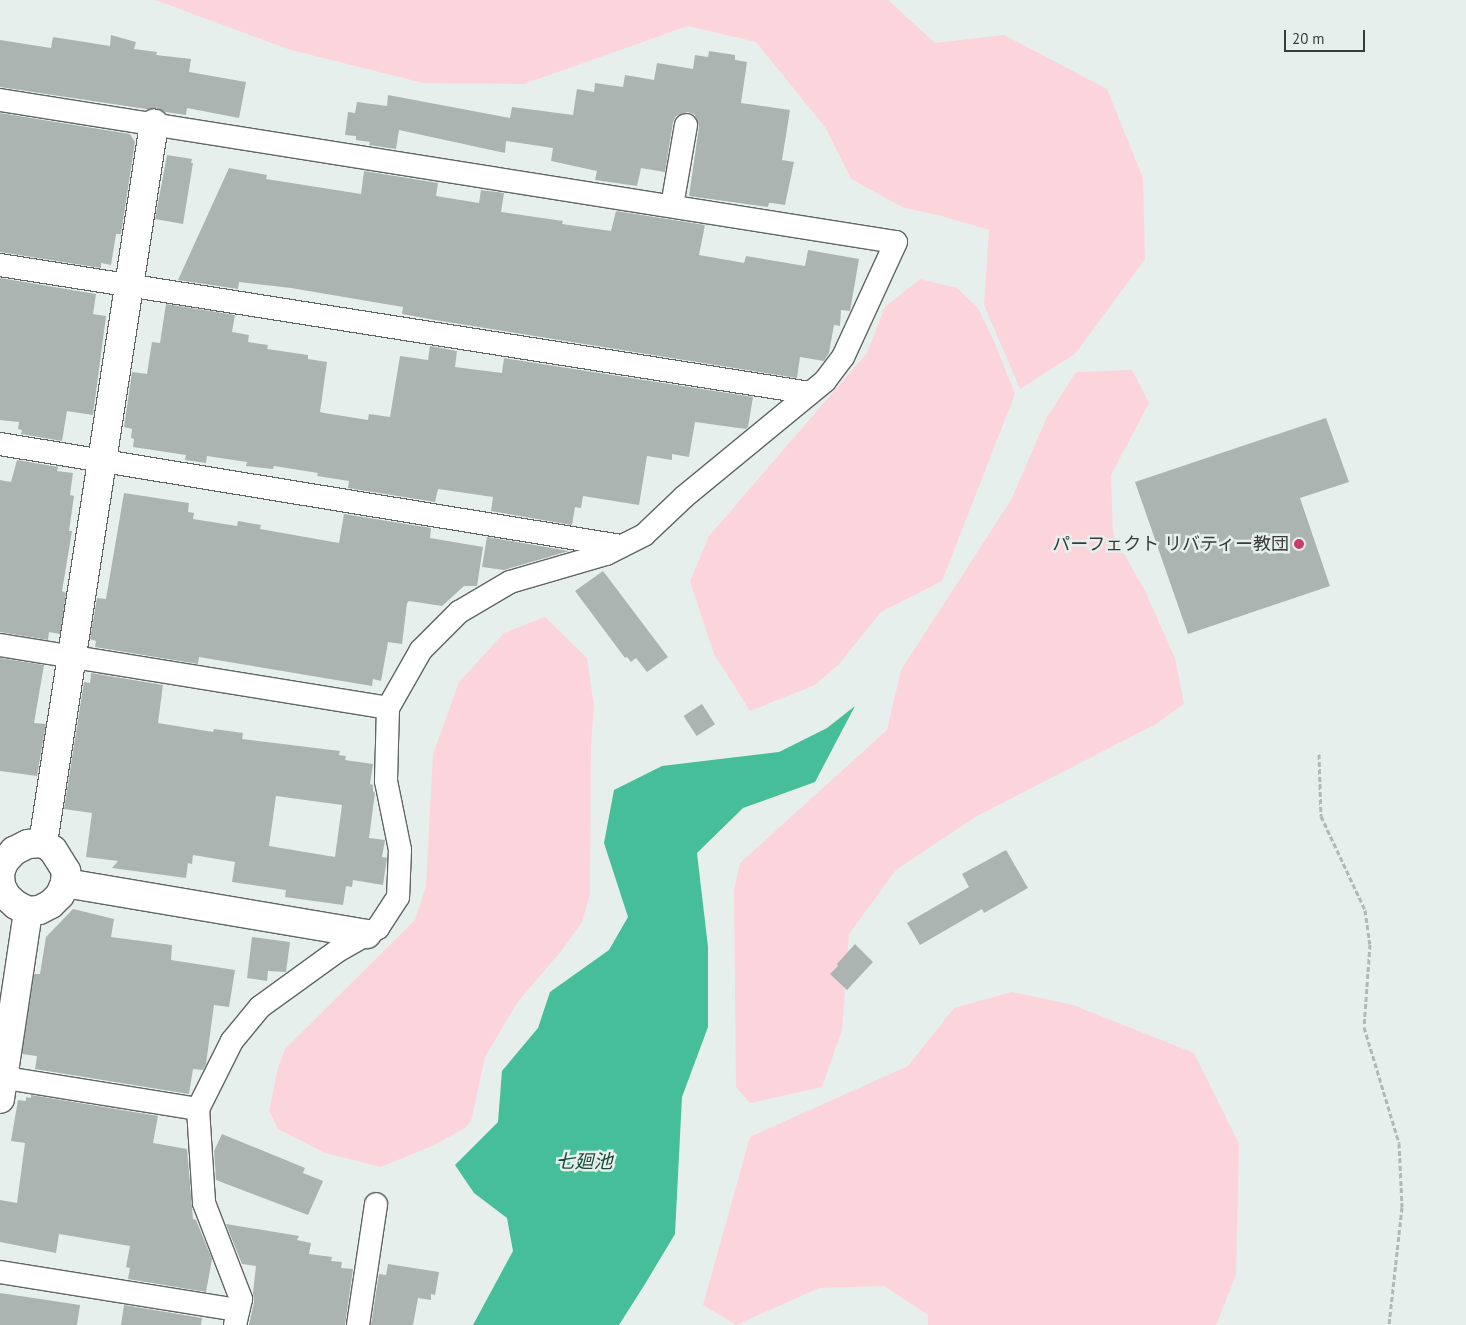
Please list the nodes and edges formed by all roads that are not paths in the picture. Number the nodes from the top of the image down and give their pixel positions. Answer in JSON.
{"nodes":[{"id":1,"x":0,"y":100,"type":"edge"},
{"id":2,"x":154,"y":124,"type":"junction"},
{"id":3,"x":686,"y":124,"type":"dead end"},
{"id":4,"x":672,"y":206,"type":"junction"},
{"id":5,"x":0,"y":264,"type":"edge"},
{"id":6,"x":129,"y":285,"type":"junction"},
{"id":7,"x":810,"y":393,"type":"junction"},
{"id":8,"x":0,"y":444,"type":"edge"},
{"id":9,"x":102,"y":461,"type":"junction"},
{"id":10,"x":622,"y":546,"type":"junction"},
{"id":11,"x":0,"y":645,"type":"edge"},
{"id":12,"x":71,"y":657,"type":"junction"},
{"id":13,"x":388,"y":708,"type":"junction"},
{"id":14,"x":43,"y":843,"type":"junction"},
{"id":15,"x":0,"y":874,"type":"edge"},
{"id":16,"x":65,"y":883,"type":"junction"},
{"id":17,"x":28,"y":911,"type":"junction"},
{"id":18,"x":367,"y":934,"type":"junction"},
{"id":19,"x":1,"y":1084,"type":"edge"},
{"id":20,"x":198,"y":1109,"type":"junction"},
{"id":21,"x":376,"y":1204,"type":"dead end"},
{"id":22,"x":0,"y":1272,"type":"edge"},
{"id":23,"x":237,"y":1318,"type":"edge"},
{"id":24,"x":358,"y":1325,"type":"edge"}],
"edges":[{"from":1,"to":2,"type":"street"},
{"from":2,"to":4,"type":"street"},
{"from":2,"to":6,"type":"street"},
{"from":3,"to":4,"type":"street"},
{"from":4,"to":7,"type":"street"},
{"from":5,"to":6,"type":"street"},
{"from":6,"to":7,"type":"street"},
{"from":6,"to":9,"type":"street"},
{"from":7,"to":10,"type":"street"},
{"from":8,"to":9,"type":"street"},
{"from":9,"to":10,"type":"street"},
{"from":9,"to":12,"type":"street"},
{"from":10,"to":13,"type":"street"},
{"from":11,"to":12,"type":"street"},
{"from":12,"to":13,"type":"street"},
{"from":12,"to":14,"type":"street"},
{"from":13,"to":18,"type":"street"},
{"from":14,"to":15,"type":"street"},
{"from":14,"to":16,"type":"street"},
{"from":15,"to":17,"type":"street"},
{"from":16,"to":17,"type":"street"},
{"from":16,"to":18,"type":"street"},
{"from":17,"to":19,"type":"street"},
{"from":18,"to":20,"type":"street"},
{"from":19,"to":20,"type":"street"},
{"from":20,"to":23,"type":"street"},
{"from":21,"to":24,"type":"street"},
{"from":22,"to":23,"type":"street"}]}
